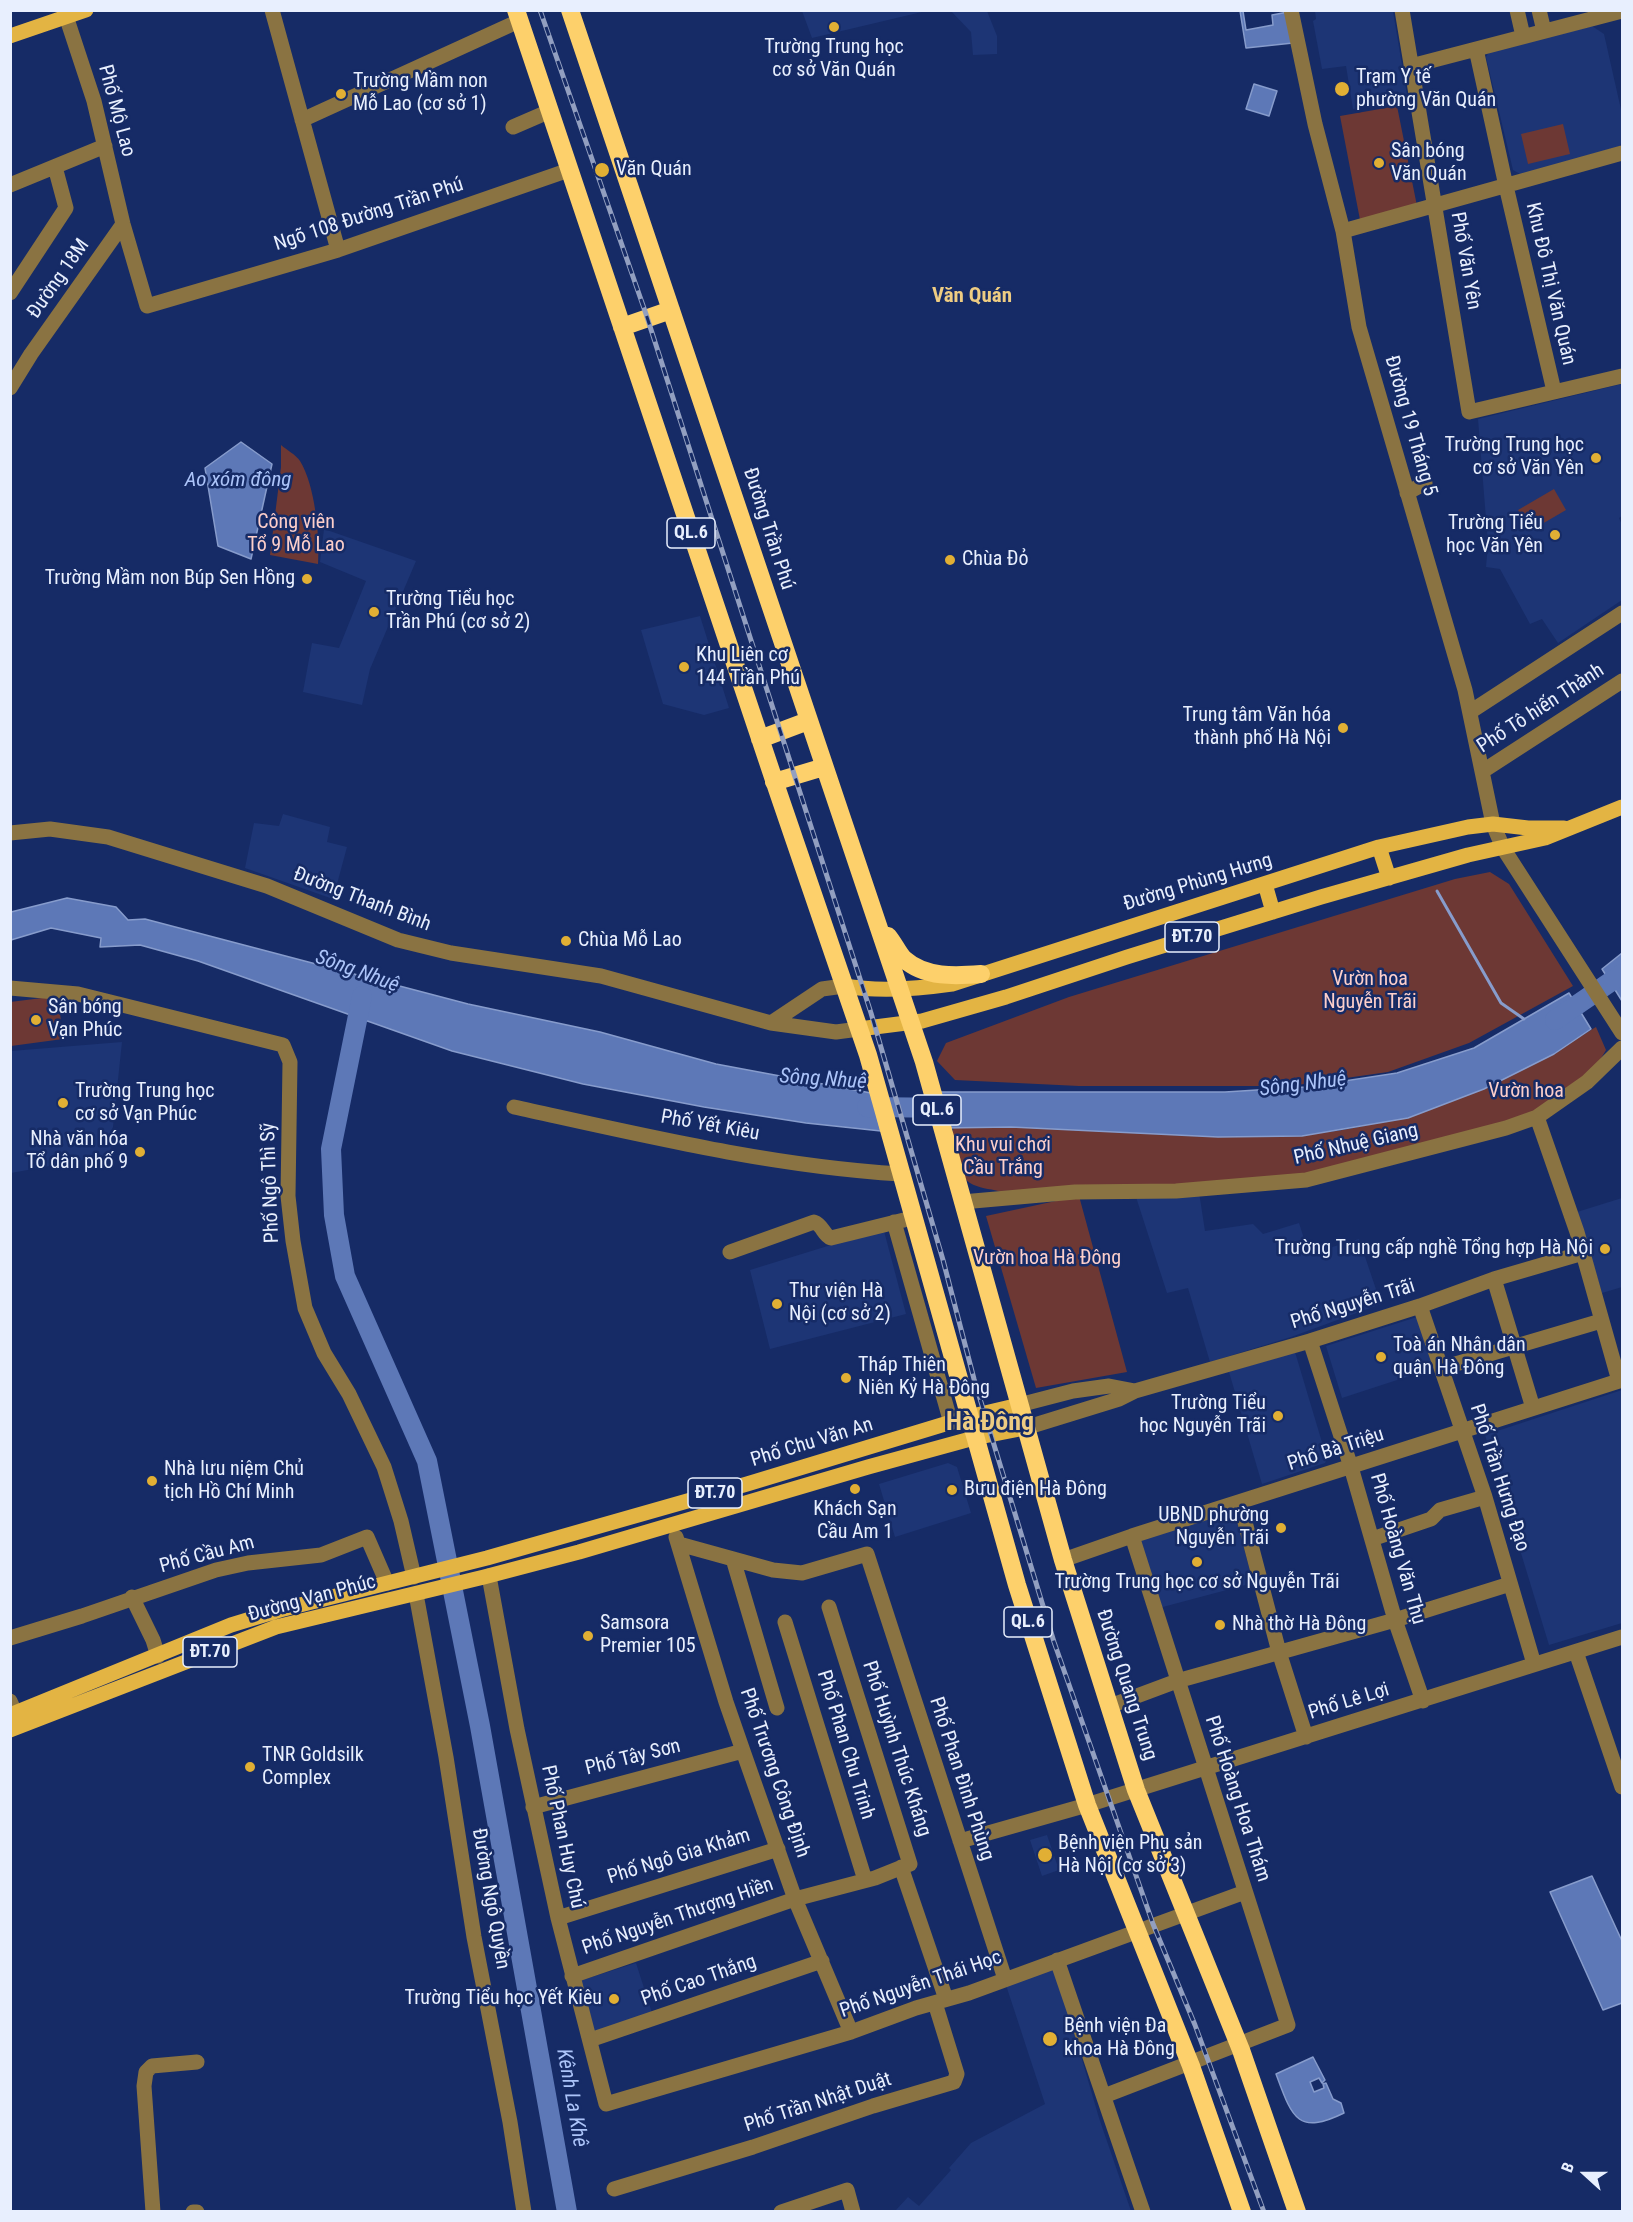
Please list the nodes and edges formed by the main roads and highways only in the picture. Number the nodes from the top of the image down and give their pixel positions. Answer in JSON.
{"nodes":[{"id":1,"x":86,"y":10,"type":"edge"},
{"id":2,"x":570,"y":10,"type":"edge"},
{"id":3,"x":65,"y":14,"type":"edge"},
{"id":4,"x":518,"y":16,"type":"edge"},
{"id":5,"x":10,"y":36,"type":"edge"},
{"id":6,"x":671,"y":310,"type":"junction"},
{"id":7,"x":622,"y":327,"type":"junction"},
{"id":8,"x":808,"y":721,"type":"junction"},
{"id":9,"x":760,"y":739,"type":"junction"},
{"id":10,"x":824,"y":768,"type":"junction"},
{"id":11,"x":774,"y":782,"type":"junction"},
{"id":12,"x":1623,"y":807,"type":"edge"},
{"id":13,"x":1567,"y":828,"type":"junction"},
{"id":14,"x":1379,"y":848,"type":"junction"},
{"id":15,"x":1389,"y":878,"type":"junction"},
{"id":16,"x":1265,"y":884,"type":"junction"},
{"id":17,"x":1273,"y":912,"type":"junction"},
{"id":18,"x":877,"y":925,"type":"junction"},
{"id":19,"x":981,"y":974,"type":"junction"},
{"id":20,"x":844,"y":986,"type":"junction"},
{"id":21,"x":899,"y":988,"type":"junction"},
{"id":22,"x":910,"y":1023,"type":"junction"},
{"id":23,"x":860,"y":1029,"type":"junction"},
{"id":24,"x":950,"y":1159,"type":"joint"},
{"id":25,"x":1025,"y":1403,"type":"junction"},
{"id":26,"x":968,"y":1417,"type":"junction"},
{"id":27,"x":951,"y":1423,"type":"junction"},
{"id":28,"x":1031,"y":1426,"type":"junction"},
{"id":29,"x":974,"y":1438,"type":"junction"},
{"id":30,"x":956,"y":1443,"type":"junction"},
{"id":31,"x":747,"y":1485,"type":"junction"},
{"id":32,"x":751,"y":1501,"type":"junction"},
{"id":33,"x":553,"y":1538,"type":"junction"},
{"id":34,"x":558,"y":1558,"type":"junction"},
{"id":35,"x":483,"y":1559,"type":"junction"},
{"id":36,"x":487,"y":1577,"type":"junction"},
{"id":37,"x":310,"y":1603,"type":"junction"},
{"id":38,"x":314,"y":1618,"type":"junction"},
{"id":39,"x":12,"y":1709,"type":"edge"},
{"id":40,"x":10,"y":1730,"type":"edge"},
{"id":41,"x":1242,"y":2211,"type":"edge"},
{"id":42,"x":1297,"y":2211,"type":"edge"}],
"edges":[{"from":1,"to":3,"type":"main road"},
{"from":2,"to":6,"type":"highway","name":"Đường Trần Phú","number":"QL.6"},
{"from":3,"to":5,"type":"main road"},
{"from":4,"to":7,"type":"highway","number":"QL.6"},
{"from":6,"to":7,"type":"highway"},
{"from":6,"to":8,"type":"highway","name":"Đường Trần Phú","number":"QL.6"},
{"from":7,"to":9,"type":"highway","number":"QL.6"},
{"from":8,"to":9,"type":"highway"},
{"from":8,"to":10,"type":"highway","name":"Đường Trần Phú","number":"QL.6"},
{"from":9,"to":11,"type":"highway","number":"QL.6"},
{"from":10,"to":11,"type":"highway"},
{"from":10,"to":18,"type":"highway","name":"Đường Trần Phú","number":"QL.6"},
{"from":11,"to":20,"type":"highway","number":"QL.6"},
{"from":12,"to":13,"type":"main road","name":"Đường Phùng Hưng","number":"ĐT.70"},
{"from":13,"to":14,"type":"main road","name":"Đường Phùng Hưng","number":"ĐT.70"},
{"from":13,"to":15,"type":"main road","name":"Đường Phùng Hưng","number":"ĐT.70"},
{"from":14,"to":15,"type":"main road"},
{"from":14,"to":16,"type":"main road","name":"Đường Phùng Hưng","number":"ĐT.70"},
{"from":15,"to":17,"type":"main road","name":"Đường Phùng Hưng","number":"ĐT.70"},
{"from":16,"to":17,"type":"main road"},
{"from":16,"to":19,"type":"main road","name":"Đường Phùng Hưng","number":"ĐT.70"},
{"from":17,"to":22,"type":"main road","name":"Đường Phùng Hưng","number":"ĐT.70"},
{"from":18,"to":19,"type":"highway"},
{"from":18,"to":21,"type":"highway","name":"Đường Trần Phú","number":"QL.6"},
{"from":19,"to":21,"type":"main road","name":"Đường Phùng Hưng","number":"ĐT.70"},
{"from":20,"to":21,"type":"main road","name":"Đường Phùng Hưng","number":"ĐT.70"},
{"from":20,"to":23,"type":"highway","number":"QL.6"},
{"from":21,"to":22,"type":"highway","name":"Đường Trần Phú","number":"QL.6"},
{"from":22,"to":23,"type":"main road","name":"Đường Phùng Hưng","number":"ĐT.70"},
{"from":22,"to":24,"type":"highway","name":"Đường Trần Phú","number":"QL.6"},
{"from":23,"to":26,"type":"highway","number":"QL.6"},
{"from":24,"to":25,"type":"highway","name":"Đường Quang Trung","number":"QL.6"},
{"from":25,"to":26,"type":"main road","name":"Phố Chu Văn An","number":"ĐT.70"},
{"from":25,"to":28,"type":"highway","name":"Đường Quang Trung","number":"QL.6"},
{"from":26,"to":27,"type":"main road","name":"Phố Chu Văn An","number":"ĐT.70"},
{"from":26,"to":29,"type":"highway","number":"QL.6"},
{"from":27,"to":30,"type":"main road"},
{"from":27,"to":31,"type":"main road","name":"Phố Chu Văn An","number":"ĐT.70"},
{"from":28,"to":29,"type":"main road","name":"Phố Chu Văn An","number":"ĐT.70"},
{"from":28,"to":42,"type":"highway","name":"Đường Quang Trung","number":"QL.6"},
{"from":29,"to":30,"type":"main road","name":"Phố Chu Văn An","number":"ĐT.70"},
{"from":29,"to":41,"type":"highway","number":"QL.6"},
{"from":30,"to":32,"type":"main road","name":"Phố Chu Văn An","number":"ĐT.70"},
{"from":31,"to":32,"type":"main road"},
{"from":31,"to":33,"type":"main road","name":"Phố Chu Văn An","number":"ĐT.70"},
{"from":32,"to":34,"type":"main road","name":"Phố Chu Văn An","number":"ĐT.70"},
{"from":33,"to":34,"type":"main road"},
{"from":33,"to":35,"type":"main road","name":"Phố Chu Văn An","number":"ĐT.70"},
{"from":34,"to":36,"type":"main road","name":"Phố Chu Văn An","number":"ĐT.70"},
{"from":35,"to":36,"type":"main road"},
{"from":35,"to":37,"type":"main road","name":"Đường Vạn Phúc","number":"ĐT.70"},
{"from":36,"to":38,"type":"main road","name":"Đường Vạn Phúc","number":"ĐT.70"},
{"from":37,"to":38,"type":"main road"},
{"from":37,"to":39,"type":"main road","name":"Đường Vạn Phúc","number":"ĐT.70"},
{"from":38,"to":40,"type":"main road","name":"Đường Vạn Phúc","number":"ĐT.70"}]}
